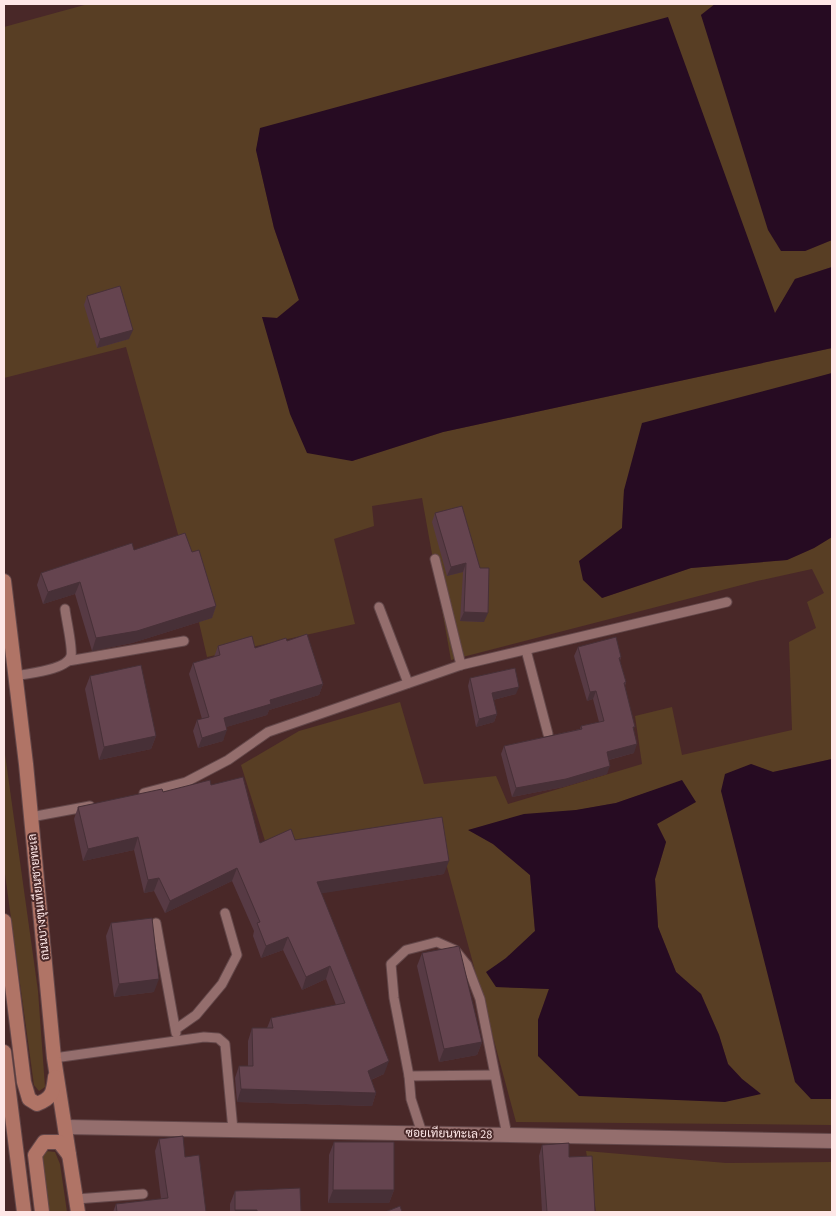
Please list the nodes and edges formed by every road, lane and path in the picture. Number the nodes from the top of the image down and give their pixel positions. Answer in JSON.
{"nodes":[{"id":1,"x":435,"y":559,"type":"dead end"},
{"id":2,"x":4,"y":581,"type":"edge"},
{"id":3,"x":726,"y":602,"type":"dead end"},
{"id":4,"x":379,"y":607,"type":"dead end"},
{"id":5,"x":65,"y":609,"type":"dead end"},
{"id":6,"x":184,"y":641,"type":"dead end"},
{"id":7,"x":526,"y":650,"type":"junction"},
{"id":8,"x":68,"y":661,"type":"junction"},
{"id":9,"x":461,"y":665,"type":"junction"},
{"id":10,"x":16,"y":676,"type":"junction"},
{"id":11,"x":408,"y":683,"type":"junction"},
{"id":12,"x":548,"y":734,"type":"edge"},
{"id":13,"x":132,"y":796,"type":"edge"},
{"id":14,"x":95,"y":805,"type":"edge"},
{"id":15,"x":31,"y":817,"type":"junction"},
{"id":16,"x":225,"y":913,"type":"dead end"},
{"id":17,"x":4,"y":921,"type":"edge"},
{"id":18,"x":156,"y":923,"type":"dead end"},
{"id":19,"x":176,"y":1029,"type":"junction"},
{"id":20,"x":177,"y":1040,"type":"junction"},
{"id":21,"x":4,"y":1052,"type":"edge"},
{"id":22,"x":55,"y":1063,"type":"junction"},
{"id":23,"x":494,"y":1075,"type":"junction"},
{"id":24,"x":409,"y":1076,"type":"junction"},
{"id":25,"x":66,"y":1127,"type":"junction"},
{"id":26,"x":233,"y":1130,"type":"junction"},
{"id":27,"x":422,"y":1133,"type":"junction"},
{"id":28,"x":506,"y":1135,"type":"junction"},
{"id":29,"x":832,"y":1141,"type":"edge"},
{"id":30,"x":70,"y":1156,"type":"junction"},
{"id":31,"x":143,"y":1194,"type":"dead end"},
{"id":32,"x":77,"y":1205,"type":"edge"},
{"id":33,"x":24,"y":1212,"type":"edge"},
{"id":34,"x":42,"y":1212,"type":"edge"}],
"edges":[{"from":1,"to":9,"type":"lane"},
{"from":2,"to":10,"type":"main road","name":"ถนนบางขุนเทียนชายทะเล"},
{"from":3,"to":7,"type":"lane"},
{"from":4,"to":11,"type":"lane"},
{"from":5,"to":8,"type":"lane"},
{"from":6,"to":8,"type":"lane"},
{"from":7,"to":9,"type":"lane"},
{"from":7,"to":12,"type":"lane"},
{"from":8,"to":10,"type":"lane"},
{"from":9,"to":11,"type":"lane"},
{"from":10,"to":15,"type":"main road","name":"ถนนบางขุนเทียนชายทะเล"},
{"from":11,"to":13,"type":"lane"},
{"from":14,"to":15,"type":"lane"},
{"from":15,"to":22,"type":"main road","name":"ถนนบางขุนเทียนชายทะเล"},
{"from":16,"to":19,"type":"lane"},
{"from":17,"to":22,"type":"main road"},
{"from":18,"to":19,"type":"lane"},
{"from":19,"to":20,"type":"lane"},
{"from":20,"to":22,"type":"lane"},
{"from":20,"to":26,"type":"lane"},
{"from":21,"to":33,"type":"main road"},
{"from":22,"to":25,"type":"main road","name":"ถนนบางขุนเทียนชายทะเล"},
{"from":23,"to":24,"type":"lane"},
{"from":23,"to":24,"type":"lane"},
{"from":23,"to":28,"type":"lane"},
{"from":24,"to":27,"type":"lane"},
{"from":25,"to":26,"type":"street","name":"ซอยเทียนทะเล 28"},
{"from":25,"to":30,"type":"main road","name":"ถนนบางขุนเทียนชายทะเล"},
{"from":26,"to":27,"type":"street","name":"ซอยเทียนทะเล 28"},
{"from":27,"to":28,"type":"street","name":"ซอยเทียนทะเล 28"},
{"from":28,"to":29,"type":"street","name":"ซอยเทียนทะเล 28"},
{"from":30,"to":32,"type":"main road","name":"ถนนบางขุนเทียนชายทะเล"},
{"from":30,"to":34,"type":"main road"},
{"from":31,"to":32,"type":"lane"}]}
